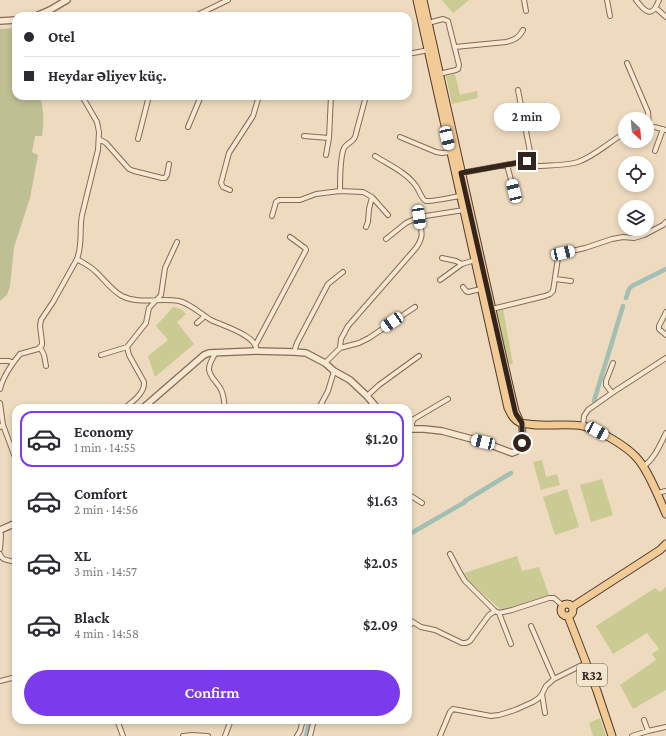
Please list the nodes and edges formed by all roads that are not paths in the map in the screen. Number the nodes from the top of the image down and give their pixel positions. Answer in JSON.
{"nodes":[{"id":1,"x":67,"y":0,"type":"edge"},
{"id":2,"x":228,"y":0,"type":"edge"},
{"id":3,"x":417,"y":0,"type":"edge"},
{"id":4,"x":423,"y":0,"type":"edge"},
{"id":5,"x":524,"y":0,"type":"edge"},
{"id":6,"x":608,"y":0,"type":"edge"},
{"id":7,"x":636,"y":0,"type":"edge"},
{"id":8,"x":659,"y":0,"type":"edge"},
{"id":9,"x":656,"y":8,"type":"junction"},
{"id":10,"x":526,"y":11,"type":"dead end"},
{"id":11,"x":45,"y":12,"type":"edge"},
{"id":12,"x":203,"y":12,"type":"edge"},
{"id":13,"x":610,"y":16,"type":"dead end"},
{"id":14,"x":666,"y":17,"type":"edge"},
{"id":15,"x":12,"y":20,"type":"edge"},
{"id":16,"x":0,"y":21,"type":"edge"},
{"id":17,"x":428,"y":23,"type":"junction"},
{"id":18,"x":523,"y":30,"type":"dead end"},
{"id":19,"x":455,"y":47,"type":"junction"},
{"id":20,"x":431,"y":49,"type":"junction"},
{"id":21,"x":412,"y":53,"type":"edge"},
{"id":22,"x":627,"y":63,"type":"dead end"},
{"id":23,"x":439,"y":74,"type":"junction"},
{"id":24,"x":518,"y":90,"type":"dead end"},
{"id":25,"x":84,"y":100,"type":"edge"},
{"id":26,"x":148,"y":100,"type":"edge"},
{"id":27,"x":199,"y":100,"type":"edge"},
{"id":28,"x":258,"y":100,"type":"edge"},
{"id":29,"x":331,"y":100,"type":"edge"},
{"id":30,"x":365,"y":100,"type":"edge"},
{"id":31,"x":648,"y":112,"type":"edge"},
{"id":32,"x":188,"y":127,"type":"dead end"},
{"id":33,"x":654,"y":127,"type":"edge"},
{"id":34,"x":664,"y":130,"type":"edge"},
{"id":35,"x":304,"y":136,"type":"dead end"},
{"id":36,"x":400,"y":137,"type":"dead end"},
{"id":37,"x":329,"y":138,"type":"junction"},
{"id":38,"x":618,"y":138,"type":"edge"},
{"id":39,"x":99,"y":139,"type":"junction"},
{"id":40,"x":138,"y":139,"type":"dead end"},
{"id":41,"x":655,"y":151,"type":"dead end"},
{"id":42,"x":451,"y":152,"type":"junction"},
{"id":43,"x":326,"y":155,"type":"dead end"},
{"id":44,"x":375,"y":156,"type":"dead end"},
{"id":45,"x":532,"y":162,"type":"junction"},
{"id":46,"x":169,"y":164,"type":"dead end"},
{"id":47,"x":507,"y":164,"type":"junction"},
{"id":48,"x":461,"y":173,"type":"junction"},
{"id":49,"x":230,"y":190,"type":"dead end"},
{"id":50,"x":340,"y":191,"type":"junction"},
{"id":51,"x":514,"y":191,"type":"dead end"},
{"id":52,"x":460,"y":196,"type":"junction"},
{"id":53,"x":372,"y":197,"type":"junction"},
{"id":54,"x":464,"y":210,"type":"junction"},
{"id":55,"x":388,"y":215,"type":"dead end"},
{"id":56,"x":272,"y":216,"type":"dead end"},
{"id":57,"x":419,"y":217,"type":"junction"},
{"id":58,"x":666,"y":222,"type":"edge"},
{"id":59,"x":366,"y":227,"type":"dead end"},
{"id":60,"x":290,"y":237,"type":"dead end"},
{"id":61,"x":386,"y":239,"type":"dead end"},
{"id":62,"x":177,"y":242,"type":"dead end"},
{"id":63,"x":442,"y":258,"type":"dead end"},
{"id":64,"x":77,"y":259,"type":"junction"},
{"id":65,"x":475,"y":260,"type":"junction"},
{"id":66,"x":462,"y":264,"type":"junction"},
{"id":67,"x":342,"y":272,"type":"dead end"},
{"id":68,"x":555,"y":279,"type":"junction"},
{"id":69,"x":440,"y":280,"type":"dead end"},
{"id":70,"x":571,"y":281,"type":"dead end"},
{"id":71,"x":463,"y":287,"type":"dead end"},
{"id":72,"x":481,"y":288,"type":"junction"},
{"id":73,"x":156,"y":301,"type":"junction"},
{"id":74,"x":415,"y":307,"type":"dead end"},
{"id":75,"x":492,"y":309,"type":"junction"},
{"id":76,"x":666,"y":312,"type":"edge"},
{"id":77,"x":205,"y":316,"type":"junction"},
{"id":78,"x":197,"y":323,"type":"dead end"},
{"id":79,"x":666,"y":335,"type":"edge"},
{"id":80,"x":256,"y":344,"type":"junction"},
{"id":81,"x":40,"y":347,"type":"junction"},
{"id":82,"x":127,"y":347,"type":"junction"},
{"id":83,"x":340,"y":348,"type":"junction"},
{"id":84,"x":256,"y":351,"type":"junction"},
{"id":85,"x":216,"y":352,"type":"junction"},
{"id":86,"x":294,"y":352,"type":"junction"},
{"id":87,"x":101,"y":355,"type":"dead end"},
{"id":88,"x":419,"y":356,"type":"dead end"},
{"id":89,"x":666,"y":358,"type":"edge"},
{"id":90,"x":0,"y":361,"type":"edge"},
{"id":91,"x":613,"y":362,"type":"dead end"},
{"id":92,"x":13,"y":363,"type":"junction"},
{"id":93,"x":325,"y":363,"type":"junction"},
{"id":94,"x":46,"y":366,"type":"dead end"},
{"id":95,"x":334,"y":371,"type":"junction"},
{"id":96,"x":0,"y":389,"type":"edge"},
{"id":97,"x":612,"y":393,"type":"junction"},
{"id":98,"x":368,"y":396,"type":"junction"},
{"id":99,"x":448,"y":399,"type":"dead end"},
{"id":100,"x":0,"y":403,"type":"edge"},
{"id":101,"x":129,"y":404,"type":"edge"},
{"id":102,"x":148,"y":404,"type":"edge"},
{"id":103,"x":224,"y":404,"type":"edge"},
{"id":104,"x":321,"y":404,"type":"edge"},
{"id":105,"x":374,"y":404,"type":"edge"},
{"id":106,"x":412,"y":423,"type":"edge"},
{"id":107,"x":522,"y":423,"type":"junction"},
{"id":108,"x":2,"y":426,"type":"edge"},
{"id":109,"x":583,"y":426,"type":"junction"},
{"id":110,"x":412,"y":429,"type":"edge"},
{"id":111,"x":666,"y":433,"type":"edge"},
{"id":112,"x":12,"y":450,"type":"edge"},
{"id":113,"x":644,"y":467,"type":"junction"},
{"id":114,"x":666,"y":491,"type":"edge"},
{"id":115,"x":656,"y":493,"type":"junction"},
{"id":116,"x":412,"y":497,"type":"edge"},
{"id":117,"x":422,"y":503,"type":"dead end"},
{"id":118,"x":666,"y":514,"type":"edge"},
{"id":119,"x":12,"y":525,"type":"edge"},
{"id":120,"x":0,"y":530,"type":"edge"},
{"id":121,"x":666,"y":544,"type":"edge"},
{"id":122,"x":0,"y":549,"type":"edge"},
{"id":123,"x":0,"y":554,"type":"edge"},
{"id":124,"x":450,"y":554,"type":"dead end"},
{"id":125,"x":12,"y":561,"type":"edge"},
{"id":126,"x":562,"y":605,"type":"junction"},
{"id":127,"x":572,"y":607,"type":"junction"},
{"id":128,"x":497,"y":612,"type":"junction"},
{"id":129,"x":568,"y":616,"type":"junction"},
{"id":130,"x":412,"y":622,"type":"edge"},
{"id":131,"x":532,"y":626,"type":"dead end"},
{"id":132,"x":511,"y":644,"type":"dead end"},
{"id":133,"x":586,"y":663,"type":"junction"},
{"id":134,"x":12,"y":679,"type":"edge"},
{"id":135,"x":554,"y":679,"type":"junction"},
{"id":136,"x":0,"y":681,"type":"edge"},
{"id":137,"x":542,"y":694,"type":"junction"},
{"id":138,"x":545,"y":713,"type":"dead end"},
{"id":139,"x":644,"y":720,"type":"dead end"},
{"id":140,"x":118,"y":724,"type":"edge"},
{"id":141,"x":230,"y":724,"type":"edge"},
{"id":142,"x":302,"y":724,"type":"edge"},
{"id":143,"x":313,"y":724,"type":"edge"},
{"id":144,"x":666,"y":727,"type":"edge"},
{"id":145,"x":648,"y":731,"type":"junction"},
{"id":146,"x":123,"y":736,"type":"edge"},
{"id":147,"x":183,"y":736,"type":"edge"},
{"id":148,"x":192,"y":736,"type":"edge"},
{"id":149,"x":208,"y":736,"type":"edge"},
{"id":150,"x":225,"y":736,"type":"edge"},
{"id":151,"x":297,"y":736,"type":"edge"},
{"id":152,"x":310,"y":736,"type":"edge"},
{"id":153,"x":440,"y":736,"type":"edge"},
{"id":154,"x":612,"y":736,"type":"edge"},
{"id":155,"x":632,"y":736,"type":"edge"}],
"edges":[{"from":1,"to":11,"type":"street"},
{"from":2,"to":12,"type":"street"},
{"from":3,"to":20,"type":"main road"},
{"from":4,"to":17,"type":"main road"},
{"from":5,"to":10,"type":"street"},
{"from":6,"to":13,"type":"street"},
{"from":7,"to":9,"type":"street"},
{"from":8,"to":9,"type":"street"},
{"from":9,"to":14,"type":"street"},
{"from":15,"to":16,"type":"street"},
{"from":17,"to":19,"type":"street"},
{"from":17,"to":20,"type":"main road"},
{"from":18,"to":19,"type":"street"},
{"from":19,"to":23,"type":"street"},
{"from":20,"to":21,"type":"street"},
{"from":20,"to":23,"type":"main road"},
{"from":20,"to":42,"type":"main road"},
{"from":22,"to":31,"type":"street"},
{"from":23,"to":48,"type":"main road"},
{"from":24,"to":45,"type":"street"},
{"from":25,"to":39,"type":"street"},
{"from":26,"to":40,"type":"street"},
{"from":27,"to":32,"type":"street"},
{"from":28,"to":49,"type":"street"},
{"from":29,"to":37,"type":"street"},
{"from":30,"to":50,"type":"street"},
{"from":33,"to":34,"type":"street"},
{"from":34,"to":41,"type":"street"},
{"from":35,"to":37,"type":"street"},
{"from":36,"to":42,"type":"street"},
{"from":37,"to":43,"type":"street"},
{"from":38,"to":45,"type":"street"},
{"from":39,"to":46,"type":"street"},
{"from":39,"to":64,"type":"street"},
{"from":42,"to":52,"type":"main road"},
{"from":44,"to":52,"type":"street"},
{"from":45,"to":47,"type":"street"},
{"from":47,"to":48,"type":"street"},
{"from":47,"to":51,"type":"street"},
{"from":48,"to":75,"type":"main road"},
{"from":50,"to":53,"type":"street"},
{"from":50,"to":56,"type":"street"},
{"from":52,"to":54,"type":"main road"},
{"from":53,"to":55,"type":"street"},
{"from":53,"to":59,"type":"street"},
{"from":54,"to":57,"type":"street"},
{"from":54,"to":65,"type":"main road"},
{"from":57,"to":61,"type":"street"},
{"from":57,"to":83,"type":"street"},
{"from":58,"to":68,"type":"street"},
{"from":60,"to":80,"type":"street"},
{"from":62,"to":73,"type":"street"},
{"from":63,"to":66,"type":"street"},
{"from":64,"to":73,"type":"street"},
{"from":64,"to":81,"type":"street"},
{"from":65,"to":66,"type":"street"},
{"from":65,"to":72,"type":"main road"},
{"from":66,"to":69,"type":"street"},
{"from":67,"to":86,"type":"street"},
{"from":68,"to":70,"type":"street"},
{"from":68,"to":75,"type":"street"},
{"from":71,"to":72,"type":"street"},
{"from":72,"to":107,"type":"main road"},
{"from":73,"to":77,"type":"street"},
{"from":73,"to":82,"type":"street"},
{"from":74,"to":83,"type":"street"},
{"from":75,"to":107,"type":"main road"},
{"from":76,"to":79,"type":"street"},
{"from":77,"to":78,"type":"street"},
{"from":77,"to":80,"type":"street"},
{"from":80,"to":84,"type":"street"},
{"from":81,"to":92,"type":"street"},
{"from":81,"to":94,"type":"street"},
{"from":82,"to":87,"type":"street"},
{"from":82,"to":101,"type":"street"},
{"from":83,"to":93,"type":"street"},
{"from":84,"to":85,"type":"street"},
{"from":84,"to":86,"type":"street"},
{"from":85,"to":102,"type":"street"},
{"from":85,"to":103,"type":"street"},
{"from":86,"to":93,"type":"street"},
{"from":88,"to":98,"type":"street"},
{"from":89,"to":97,"type":"street"},
{"from":90,"to":92,"type":"street"},
{"from":91,"to":97,"type":"street"},
{"from":92,"to":96,"type":"street"},
{"from":93,"to":95,"type":"street"},
{"from":95,"to":98,"type":"street"},
{"from":95,"to":104,"type":"street"},
{"from":97,"to":109,"type":"street"},
{"from":98,"to":105,"type":"street"},
{"from":99,"to":106,"type":"street"},
{"from":100,"to":108,"type":"street"},
{"from":107,"to":109,"type":"main road"},
{"from":107,"to":110,"type":"street"},
{"from":108,"to":112,"type":"street"},
{"from":109,"to":113,"type":"main road"},
{"from":111,"to":113,"type":"street"},
{"from":113,"to":115,"type":"main road"},
{"from":114,"to":115,"type":"street"},
{"from":115,"to":118,"type":"main road"},
{"from":116,"to":117,"type":"street"},
{"from":119,"to":120,"type":"street"},
{"from":120,"to":122,"type":"street"},
{"from":121,"to":127,"type":"main road"},
{"from":123,"to":125,"type":"street"},
{"from":124,"to":128,"type":"street"},
{"from":126,"to":127,"type":"main road"},
{"from":126,"to":128,"type":"street"},
{"from":126,"to":129,"type":"main road"},
{"from":127,"to":129,"type":"main road"},
{"from":128,"to":130,"type":"street"},
{"from":128,"to":132,"type":"street"},
{"from":129,"to":133,"type":"main road","number":"R32"},
{"from":131,"to":135,"type":"street"},
{"from":133,"to":135,"type":"street"},
{"from":133,"to":154,"type":"main road","number":"R32"},
{"from":134,"to":136,"type":"street"},
{"from":135,"to":137,"type":"street"},
{"from":137,"to":138,"type":"street"},
{"from":137,"to":153,"type":"street"},
{"from":139,"to":145,"type":"street"},
{"from":140,"to":146,"type":"street"},
{"from":141,"to":150,"type":"street"},
{"from":142,"to":151,"type":"street"},
{"from":143,"to":152,"type":"street"},
{"from":144,"to":145,"type":"street"},
{"from":145,"to":155,"type":"street"},
{"from":147,"to":148,"type":"street"},
{"from":148,"to":149,"type":"street"}]}
